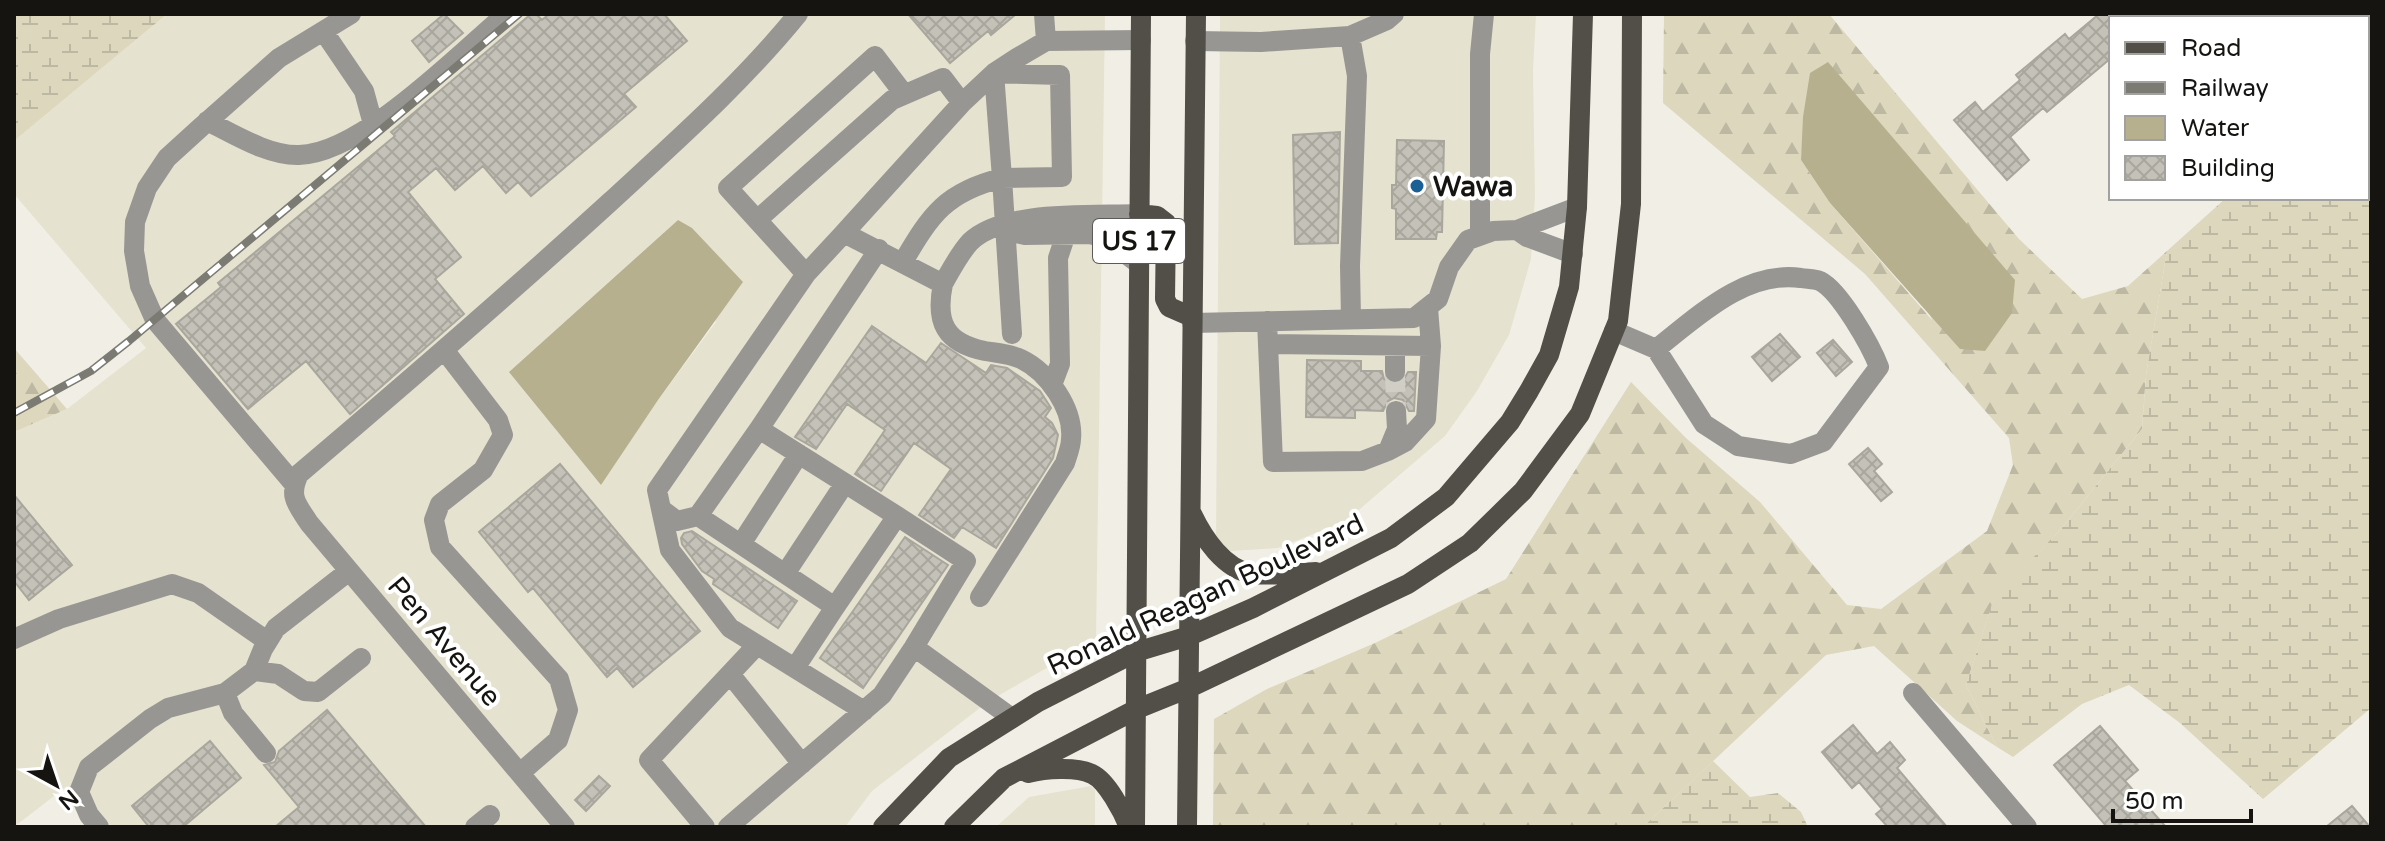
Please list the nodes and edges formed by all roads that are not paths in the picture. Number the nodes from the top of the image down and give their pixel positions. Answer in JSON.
{"nodes":[{"id":1,"x":351,"y":14,"type":"edge"},
{"id":2,"x":506,"y":14,"type":"edge"},
{"id":3,"x":798,"y":14,"type":"edge"},
{"id":4,"x":1044,"y":14,"type":"edge"},
{"id":5,"x":1141,"y":14,"type":"edge"},
{"id":6,"x":1196,"y":14,"type":"edge"},
{"id":7,"x":1394,"y":14,"type":"edge"},
{"id":8,"x":1484,"y":14,"type":"edge"},
{"id":9,"x":1583,"y":14,"type":"edge"},
{"id":10,"x":1619,"y":14,"type":"edge"},
{"id":11,"x":1632,"y":14,"type":"edge"},
{"id":12,"x":324,"y":32,"type":"junction"},
{"id":13,"x":1350,"y":36,"type":"junction"},
{"id":14,"x":1141,"y":40,"type":"junction"},
{"id":15,"x":1046,"y":41,"type":"junction"},
{"id":16,"x":1195,"y":41,"type":"junction"},
{"id":17,"x":994,"y":73,"type":"junction"},
{"id":18,"x":904,"y":94,"type":"junction"},
{"id":19,"x":962,"y":103,"type":"junction"},
{"id":20,"x":207,"y":121,"type":"junction"},
{"id":21,"x":373,"y":124,"type":"junction"},
{"id":22,"x":1631,"y":127,"type":"junction"},
{"id":23,"x":1002,"y":178,"type":"junction"},
{"id":24,"x":1577,"y":207,"type":"junction"},
{"id":25,"x":1139,"y":214,"type":"junction"},
{"id":26,"x":757,"y":220,"type":"junction"},
{"id":27,"x":1007,"y":225,"type":"junction"},
{"id":28,"x":1517,"y":230,"type":"junction"},
{"id":29,"x":844,"y":233,"type":"junction"},
{"id":30,"x":1066,"y":234,"type":"junction"},
{"id":31,"x":1480,"y":236,"type":"junction"},
{"id":32,"x":879,"y":249,"type":"junction"},
{"id":33,"x":1573,"y":254,"type":"junction"},
{"id":34,"x":903,"y":262,"type":"junction"},
{"id":35,"x":1139,"y":264,"type":"junction"},
{"id":36,"x":806,"y":274,"type":"junction"},
{"id":37,"x":943,"y":284,"type":"junction"},
{"id":38,"x":1428,"y":308,"type":"junction"},
{"id":39,"x":1351,"y":319,"type":"junction"},
{"id":40,"x":1192,"y":320,"type":"junction"},
{"id":41,"x":1267,"y":321,"type":"junction"},
{"id":42,"x":1614,"y":331,"type":"junction"},
{"id":43,"x":1012,"y":334,"type":"dead end"},
{"id":44,"x":1268,"y":344,"type":"junction"},
{"id":45,"x":1431,"y":346,"type":"junction"},
{"id":46,"x":1395,"y":347,"type":"junction"},
{"id":47,"x":1656,"y":349,"type":"junction"},
{"id":48,"x":445,"y":351,"type":"junction"},
{"id":49,"x":1395,"y":372,"type":"tunnel mouth"},
{"id":50,"x":1052,"y":385,"type":"junction"},
{"id":51,"x":1396,"y":411,"type":"tunnel mouth"},
{"id":52,"x":759,"y":429,"type":"junction"},
{"id":53,"x":1388,"y":451,"type":"junction"},
{"id":54,"x":799,"y":454,"type":"junction"},
{"id":55,"x":845,"y":483,"type":"junction"},
{"id":56,"x":294,"y":485,"type":"junction"},
{"id":57,"x":661,"y":509,"type":"junction"},
{"id":58,"x":1190,"y":511,"type":"junction"},
{"id":59,"x":698,"y":516,"type":"junction"},
{"id":60,"x":897,"y":516,"type":"junction"},
{"id":61,"x":741,"y":544,"type":"junction"},
{"id":62,"x":349,"y":571,"type":"junction"},
{"id":63,"x":1324,"y":572,"type":"junction"},
{"id":64,"x":785,"y":574,"type":"junction"},
{"id":65,"x":980,"y":597,"type":"dead end"},
{"id":66,"x":835,"y":607,"type":"junction"},
{"id":67,"x":1189,"y":636,"type":"junction"},
{"id":68,"x":14,"y":639,"type":"edge"},
{"id":69,"x":267,"y":641,"type":"junction"},
{"id":70,"x":757,"y":645,"type":"junction"},
{"id":71,"x":914,"y":647,"type":"junction"},
{"id":72,"x":1136,"y":652,"type":"junction"},
{"id":73,"x":361,"y":658,"type":"dead end"},
{"id":74,"x":795,"y":668,"type":"junction"},
{"id":75,"x":254,"y":671,"type":"junction"},
{"id":76,"x":730,"y":674,"type":"junction"},
{"id":77,"x":1189,"y":688,"type":"junction"},
{"id":78,"x":225,"y":693,"type":"junction"},
{"id":79,"x":1913,"y":693,"type":"dead end"},
{"id":80,"x":1137,"y":709,"type":"junction"},
{"id":81,"x":864,"y":711,"type":"junction"},
{"id":82,"x":1012,"y":718,"type":"junction"},
{"id":83,"x":266,"y":753,"type":"dead end"},
{"id":84,"x":802,"y":764,"type":"junction"},
{"id":85,"x":520,"y":773,"type":"junction"},
{"id":86,"x":1004,"y":778,"type":"junction"},
{"id":87,"x":99,"y":827,"type":"edge"},
{"id":88,"x":565,"y":827,"type":"edge"},
{"id":89,"x":705,"y":827,"type":"edge"},
{"id":90,"x":728,"y":827,"type":"edge"},
{"id":91,"x":883,"y":827,"type":"edge"},
{"id":92,"x":954,"y":827,"type":"edge"},
{"id":93,"x":1132,"y":827,"type":"edge"},
{"id":94,"x":1187,"y":827,"type":"edge"},
{"id":95,"x":2027,"y":827,"type":"edge"}],
"edges":[{"from":1,"to":12,"type":"street","name":"Pen Avenue"},
{"from":2,"to":21,"type":"street"},
{"from":3,"to":48,"type":"street"},
{"from":4,"to":15,"type":"street"},
{"from":5,"to":14,"type":"main road","number":"US 17"},
{"from":6,"to":16,"type":"main road","number":"US 17"},
{"from":7,"to":13,"type":"street"},
{"from":8,"to":31,"type":"street"},
{"from":9,"to":24,"type":"main road","name":"Ronald Reagan Boulevard"},
{"from":10,"to":22,"type":"main road"},
{"from":11,"to":22,"type":"main road"},
{"from":12,"to":20,"type":"street","name":"Pen Avenue"},
{"from":12,"to":21,"type":"street"},
{"from":13,"to":16,"type":"street"},
{"from":13,"to":39,"type":"street"},
{"from":14,"to":15,"type":"street"},
{"from":14,"to":25,"type":"main road","number":"US 17"},
{"from":15,"to":17,"type":"street"},
{"from":16,"to":40,"type":"main road","number":"US 17"},
{"from":17,"to":19,"type":"street"},
{"from":17,"to":23,"type":"street"},
{"from":17,"to":23,"type":"street"},
{"from":18,"to":19,"type":"street"},
{"from":18,"to":26,"type":"street"},
{"from":18,"to":26,"type":"street"},
{"from":19,"to":29,"type":"street"},
{"from":20,"to":21,"type":"street"},
{"from":20,"to":56,"type":"street","name":"Pen Avenue"},
{"from":22,"to":42,"type":"main road"},
{"from":23,"to":27,"type":"street"},
{"from":23,"to":34,"type":"street"},
{"from":24,"to":28,"type":"street"},
{"from":24,"to":33,"type":"main road","name":"Ronald Reagan Boulevard"},
{"from":25,"to":27,"type":"street"},
{"from":25,"to":35,"type":"main road","number":"US 17"},
{"from":25,"to":40,"type":"main road"},
{"from":26,"to":36,"type":"street"},
{"from":27,"to":30,"type":"street"},
{"from":27,"to":37,"type":"street"},
{"from":27,"to":43,"type":"street"},
{"from":28,"to":31,"type":"street"},
{"from":28,"to":33,"type":"street"},
{"from":29,"to":32,"type":"street"},
{"from":29,"to":36,"type":"street"},
{"from":30,"to":35,"type":"street"},
{"from":30,"to":50,"type":"street"},
{"from":31,"to":38,"type":"street"},
{"from":32,"to":34,"type":"street"},
{"from":32,"to":52,"type":"street"},
{"from":33,"to":63,"type":"main road","name":"Ronald Reagan Boulevard"},
{"from":34,"to":37,"type":"street"},
{"from":35,"to":72,"type":"main road","number":"US 17"},
{"from":36,"to":57,"type":"street"},
{"from":37,"to":50,"type":"street"},
{"from":38,"to":39,"type":"street"},
{"from":38,"to":45,"type":"street"},
{"from":39,"to":41,"type":"street"},
{"from":40,"to":41,"type":"street"},
{"from":40,"to":58,"type":"main road","number":"US 17"},
{"from":41,"to":44,"type":"street"},
{"from":42,"to":47,"type":"street"},
{"from":42,"to":77,"type":"main road"},
{"from":44,"to":46,"type":"street"},
{"from":44,"to":53,"type":"street"},
{"from":45,"to":46,"type":"street"},
{"from":45,"to":53,"type":"street"},
{"from":46,"to":49,"type":"street"},
{"from":47,"to":47,"type":"street"},
{"from":48,"to":56,"type":"street"},
{"from":48,"to":85,"type":"street"},
{"from":50,"to":65,"type":"street"},
{"from":51,"to":53,"type":"street"},
{"from":52,"to":54,"type":"street"},
{"from":52,"to":59,"type":"street"},
{"from":54,"to":55,"type":"street"},
{"from":54,"to":61,"type":"street"},
{"from":55,"to":60,"type":"street"},
{"from":55,"to":64,"type":"street"},
{"from":56,"to":62,"type":"street","name":"Pen Avenue"},
{"from":57,"to":59,"type":"street"},
{"from":57,"to":70,"type":"street"},
{"from":58,"to":63,"type":"main road"},
{"from":58,"to":67,"type":"main road","number":"US 17"},
{"from":59,"to":61,"type":"street"},
{"from":60,"to":66,"type":"street"},
{"from":60,"to":71,"type":"street"},
{"from":61,"to":64,"type":"street"},
{"from":62,"to":69,"type":"street"},
{"from":62,"to":85,"type":"street","name":"Pen Avenue"},
{"from":63,"to":67,"type":"main road","name":"Ronald Reagan Boulevard"},
{"from":64,"to":66,"type":"street"},
{"from":66,"to":74,"type":"street"},
{"from":67,"to":72,"type":"main road","name":"Ronald Reagan Boulevard"},
{"from":67,"to":77,"type":"main road","number":"US 17"},
{"from":68,"to":69,"type":"street"},
{"from":69,"to":75,"type":"street"},
{"from":70,"to":74,"type":"street"},
{"from":70,"to":76,"type":"street"},
{"from":71,"to":81,"type":"street"},
{"from":71,"to":82,"type":"street"},
{"from":72,"to":80,"type":"main road","number":"US 17"},
{"from":72,"to":82,"type":"main road","name":"Ronald Reagan Boulevard"},
{"from":73,"to":75,"type":"street"},
{"from":74,"to":81,"type":"street"},
{"from":75,"to":78,"type":"street"},
{"from":76,"to":84,"type":"street"},
{"from":76,"to":89,"type":"street"},
{"from":77,"to":80,"type":"main road"},
{"from":77,"to":94,"type":"main road","number":"US 17"},
{"from":78,"to":83,"type":"street"},
{"from":78,"to":87,"type":"street"},
{"from":79,"to":95,"type":"street"},
{"from":80,"to":86,"type":"main road"},
{"from":80,"to":93,"type":"main road","number":"US 17"},
{"from":81,"to":84,"type":"street"},
{"from":82,"to":91,"type":"main road","name":"Ronald Reagan Boulevard"},
{"from":84,"to":90,"type":"street"},
{"from":85,"to":88,"type":"street","name":"Pen Avenue"},
{"from":86,"to":92,"type":"main road"},
{"from":86,"to":93,"type":"main road"}]}
